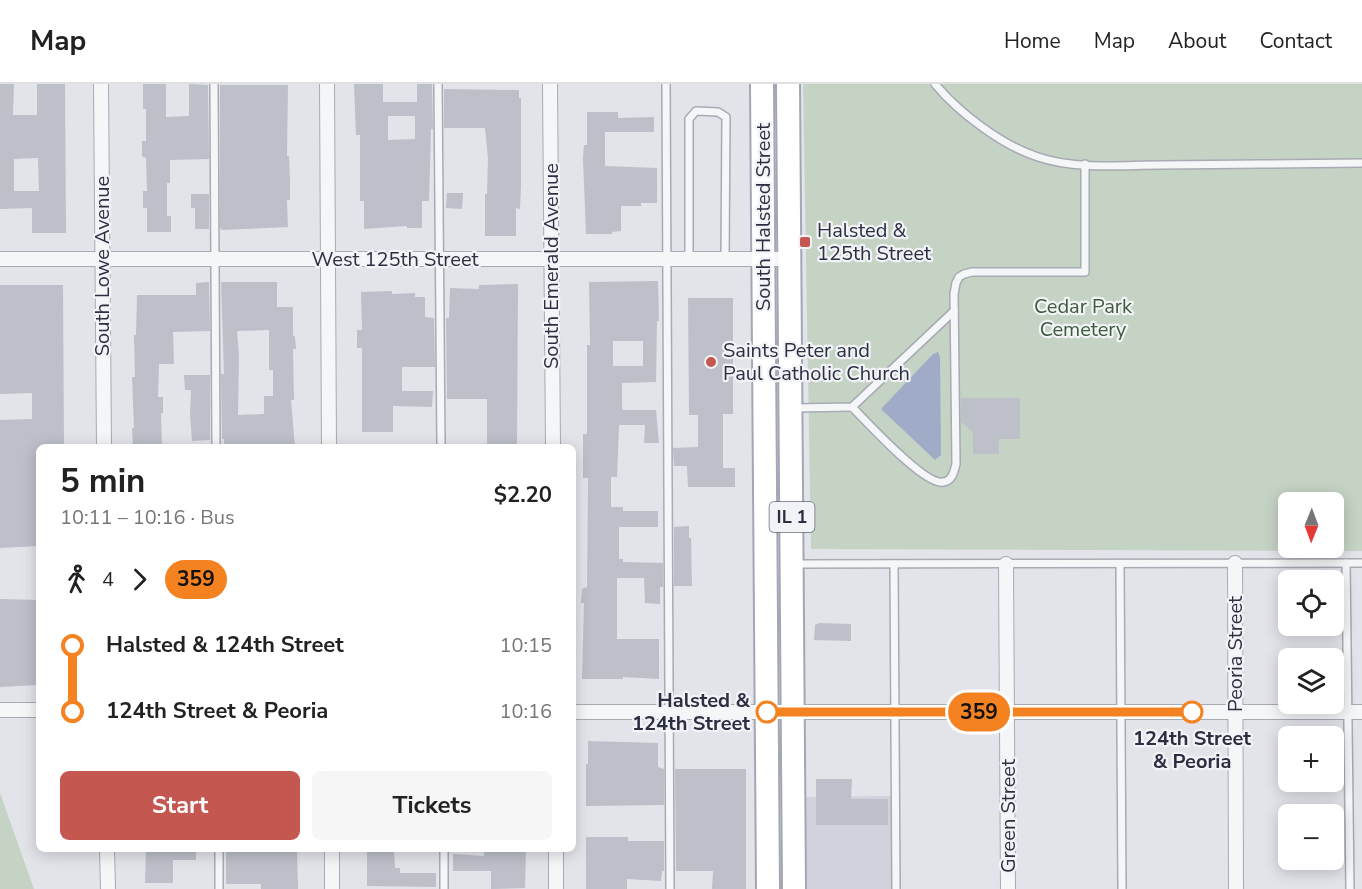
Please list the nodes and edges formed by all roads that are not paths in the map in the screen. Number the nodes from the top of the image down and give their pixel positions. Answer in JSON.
{"nodes":[{"id":1,"x":101,"y":84,"type":"edge"},
{"id":2,"x":214,"y":84,"type":"edge"},
{"id":3,"x":327,"y":84,"type":"edge"},
{"id":4,"x":438,"y":84,"type":"edge"},
{"id":5,"x":550,"y":84,"type":"edge"},
{"id":6,"x":666,"y":84,"type":"edge"},
{"id":7,"x":762,"y":84,"type":"edge"},
{"id":8,"x":788,"y":84,"type":"edge"},
{"id":9,"x":935,"y":84,"type":"edge"},
{"id":10,"x":1085,"y":164,"type":"junction"},
{"id":11,"x":1362,"y":164,"type":"edge"},
{"id":12,"x":0,"y":259,"type":"edge"},
{"id":13,"x":102,"y":259,"type":"junction"},
{"id":14,"x":215,"y":259,"type":"junction"},
{"id":15,"x":328,"y":259,"type":"junction"},
{"id":16,"x":439,"y":259,"type":"junction"},
{"id":17,"x":551,"y":259,"type":"junction"},
{"id":18,"x":666,"y":259,"type":"junction"},
{"id":19,"x":689,"y":259,"type":"junction"},
{"id":20,"x":725,"y":259,"type":"junction"},
{"id":21,"x":764,"y":259,"type":"junction"},
{"id":22,"x":789,"y":259,"type":"junction"},
{"id":23,"x":954,"y":312,"type":"junction"},
{"id":24,"x":852,"y":407,"type":"junction"},
{"id":25,"x":792,"y":408,"type":"junction"},
{"id":26,"x":104,"y":444,"type":"edge"},
{"id":27,"x":216,"y":444,"type":"edge"},
{"id":28,"x":329,"y":444,"type":"edge"},
{"id":29,"x":441,"y":444,"type":"edge"},
{"id":30,"x":553,"y":444,"type":"edge"},
{"id":31,"x":1235,"y":563,"type":"junction"},
{"id":32,"x":1346,"y":563,"type":"junction"},
{"id":33,"x":1362,"y":563,"type":"edge"},
{"id":34,"x":792,"y":564,"type":"junction"},
{"id":35,"x":894,"y":564,"type":"junction"},
{"id":36,"x":1006,"y":564,"type":"junction"},
{"id":37,"x":1120,"y":564,"type":"junction"},
{"id":38,"x":0,"y":710,"type":"edge"},
{"id":39,"x":36,"y":710,"type":"edge"},
{"id":40,"x":576,"y":712,"type":"edge"},
{"id":41,"x":669,"y":712,"type":"junction"},
{"id":42,"x":767,"y":712,"type":"junction"},
{"id":43,"x":1007,"y":712,"type":"junction"},
{"id":44,"x":1120,"y":712,"type":"junction"},
{"id":45,"x":1236,"y":712,"type":"junction"},
{"id":46,"x":1348,"y":712,"type":"junction"},
{"id":47,"x":1362,"y":712,"type":"edge"},
{"id":48,"x":793,"y":713,"type":"junction"},
{"id":49,"x":895,"y":713,"type":"junction"},
{"id":50,"x":107,"y":852,"type":"edge"},
{"id":51,"x":219,"y":852,"type":"edge"},
{"id":52,"x":332,"y":852,"type":"edge"},
{"id":53,"x":444,"y":852,"type":"edge"},
{"id":54,"x":556,"y":852,"type":"edge"},
{"id":55,"x":108,"y":889,"type":"edge"},
{"id":56,"x":219,"y":889,"type":"edge"},
{"id":57,"x":332,"y":889,"type":"edge"},
{"id":58,"x":444,"y":889,"type":"edge"},
{"id":59,"x":556,"y":889,"type":"edge"},
{"id":60,"x":670,"y":889,"type":"edge"},
{"id":61,"x":768,"y":889,"type":"edge"},
{"id":62,"x":794,"y":889,"type":"edge"},
{"id":63,"x":896,"y":889,"type":"edge"},
{"id":64,"x":1008,"y":889,"type":"edge"},
{"id":65,"x":1122,"y":889,"type":"edge"},
{"id":66,"x":1236,"y":889,"type":"edge"},
{"id":67,"x":1350,"y":889,"type":"edge"}],
"edges":[{"from":1,"to":13,"type":"street","name":"South Lowe Avenue"},
{"from":2,"to":14,"type":"lane"},
{"from":3,"to":15,"type":"street"},
{"from":4,"to":16,"type":"lane"},
{"from":5,"to":17,"type":"street","name":"South Emerald Avenue"},
{"from":6,"to":18,"type":"lane"},
{"from":7,"to":21,"type":"main road","name":"South Halsted Street","number":"IL 1"},
{"from":8,"to":22,"type":"main road","name":"South Halsted Street","number":"IL 1"},
{"from":9,"to":10,"type":"lane"},
{"from":10,"to":11,"type":"lane"},
{"from":10,"to":23,"type":"lane"},
{"from":12,"to":13,"type":"street","name":"West 125th Street"},
{"from":13,"to":14,"type":"street","name":"West 125th Street"},
{"from":13,"to":26,"type":"street","name":"South Lowe Avenue"},
{"from":14,"to":15,"type":"street","name":"West 125th Street"},
{"from":14,"to":27,"type":"lane"},
{"from":15,"to":16,"type":"street","name":"West 125th Street"},
{"from":15,"to":28,"type":"street"},
{"from":16,"to":17,"type":"street","name":"West 125th Street"},
{"from":16,"to":29,"type":"lane"},
{"from":17,"to":18,"type":"street","name":"West 125th Street"},
{"from":17,"to":30,"type":"street","name":"South Emerald Avenue"},
{"from":18,"to":19,"type":"street","name":"West 125th Street"},
{"from":18,"to":41,"type":"lane"},
{"from":19,"to":20,"type":"street","name":"West 125th Street"},
{"from":19,"to":20,"type":"lane"},
{"from":20,"to":21,"type":"street","name":"West 125th Street"},
{"from":21,"to":22,"type":"street","name":"West 125th Street"},
{"from":21,"to":42,"type":"main road","name":"South Halsted Street","number":"IL 1"},
{"from":22,"to":25,"type":"main road","name":"South Halsted Street","number":"IL 1"},
{"from":23,"to":24,"type":"lane"},
{"from":23,"to":24,"type":"lane"},
{"from":24,"to":25,"type":"lane"},
{"from":25,"to":34,"type":"main road","name":"South Halsted Street","number":"IL 1"},
{"from":31,"to":32,"type":"lane"},
{"from":31,"to":37,"type":"lane"},
{"from":31,"to":45,"type":"street","name":"Peoria Street"},
{"from":32,"to":33,"type":"lane"},
{"from":32,"to":46,"type":"lane"},
{"from":34,"to":35,"type":"lane"},
{"from":34,"to":48,"type":"main road","name":"South Halsted Street","number":"IL 1"},
{"from":35,"to":36,"type":"lane"},
{"from":35,"to":49,"type":"lane"},
{"from":36,"to":37,"type":"lane"},
{"from":36,"to":43,"type":"street","name":"Green Street"},
{"from":37,"to":44,"type":"lane"},
{"from":38,"to":39,"type":"street"},
{"from":40,"to":41,"type":"street"},
{"from":41,"to":42,"type":"street"},
{"from":41,"to":60,"type":"lane"},
{"from":42,"to":48,"type":"street"},
{"from":42,"to":61,"type":"main road","name":"South Halsted Street","number":"IL 1"},
{"from":43,"to":44,"type":"street"},
{"from":43,"to":49,"type":"street"},
{"from":43,"to":64,"type":"street","name":"Green Street"},
{"from":44,"to":45,"type":"street"},
{"from":44,"to":65,"type":"lane"},
{"from":45,"to":46,"type":"street"},
{"from":45,"to":66,"type":"street","name":"Peoria Street"},
{"from":46,"to":47,"type":"street"},
{"from":46,"to":67,"type":"lane"},
{"from":48,"to":49,"type":"street"},
{"from":48,"to":62,"type":"main road","name":"South Halsted Street","number":"IL 1"},
{"from":49,"to":63,"type":"lane"},
{"from":50,"to":55,"type":"street"},
{"from":51,"to":56,"type":"lane"},
{"from":52,"to":57,"type":"street"},
{"from":53,"to":58,"type":"lane"},
{"from":54,"to":59,"type":"street"}]}
